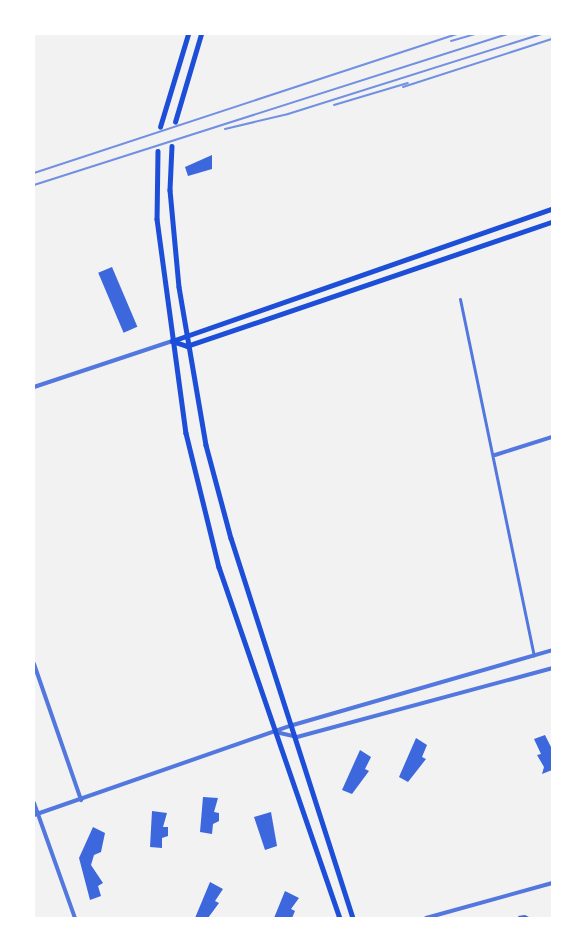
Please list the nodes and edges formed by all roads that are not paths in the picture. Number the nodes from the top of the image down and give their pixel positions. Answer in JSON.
{"nodes":[{"id":1,"x":188,"y":34,"type":"edge"},
{"id":2,"x":201,"y":34,"type":"edge"},
{"id":3,"x":175,"y":122,"type":"dead end"},
{"id":4,"x":160,"y":127,"type":"dead end"},
{"id":5,"x":172,"y":146,"type":"dead end"},
{"id":6,"x":158,"y":152,"type":"dead end"},
{"id":7,"x":552,"y":209,"type":"edge"},
{"id":8,"x":552,"y":222,"type":"edge"},
{"id":9,"x":460,"y":299,"type":"dead end"},
{"id":10,"x":185,"y":335,"type":"junction"},
{"id":11,"x":172,"y":341,"type":"junction"},
{"id":12,"x":187,"y":346,"type":"junction"},
{"id":13,"x":34,"y":387,"type":"edge"},
{"id":14,"x":552,"y":437,"type":"edge"},
{"id":15,"x":495,"y":455,"type":"junction"},
{"id":16,"x":552,"y":650,"type":"edge"},
{"id":17,"x":534,"y":655,"type":"junction"},
{"id":18,"x":34,"y":664,"type":"edge"},
{"id":19,"x":552,"y":668,"type":"edge"},
{"id":20,"x":293,"y":725,"type":"junction"},
{"id":21,"x":280,"y":733,"type":"junction"},
{"id":22,"x":297,"y":737,"type":"junction"},
{"id":23,"x":81,"y":800,"type":"junction"},
{"id":24,"x":34,"y":803,"type":"edge"},
{"id":25,"x":36,"y":814,"type":"edge"},
{"id":26,"x":552,"y":883,"type":"edge"},
{"id":27,"x":76,"y":918,"type":"edge"},
{"id":28,"x":340,"y":918,"type":"edge"},
{"id":29,"x":353,"y":918,"type":"edge"},
{"id":30,"x":426,"y":918,"type":"edge"}],
"edges":[{"from":1,"to":4,"type":"main road"},
{"from":2,"to":3,"type":"main road"},
{"from":5,"to":10,"type":"main road"},
{"from":6,"to":11,"type":"main road"},
{"from":7,"to":10,"type":"main road"},
{"from":8,"to":12,"type":"main road"},
{"from":9,"to":15,"type":"street"},
{"from":10,"to":11,"type":"main road"},
{"from":10,"to":12,"type":"main road"},
{"from":11,"to":12,"type":"main road"},
{"from":11,"to":13,"type":"street"},
{"from":11,"to":21,"type":"main road"},
{"from":12,"to":20,"type":"main road"},
{"from":14,"to":15,"type":"street"},
{"from":15,"to":17,"type":"street"},
{"from":16,"to":17,"type":"street"},
{"from":17,"to":20,"type":"street"},
{"from":18,"to":23,"type":"street"},
{"from":19,"to":22,"type":"street"},
{"from":20,"to":21,"type":"street"},
{"from":20,"to":22,"type":"main road"},
{"from":21,"to":22,"type":"street"},
{"from":21,"to":23,"type":"street"},
{"from":21,"to":28,"type":"main road"},
{"from":22,"to":29,"type":"main road"},
{"from":23,"to":25,"type":"street"},
{"from":24,"to":25,"type":"street"},
{"from":25,"to":27,"type":"street"},
{"from":26,"to":30,"type":"street"}]}
